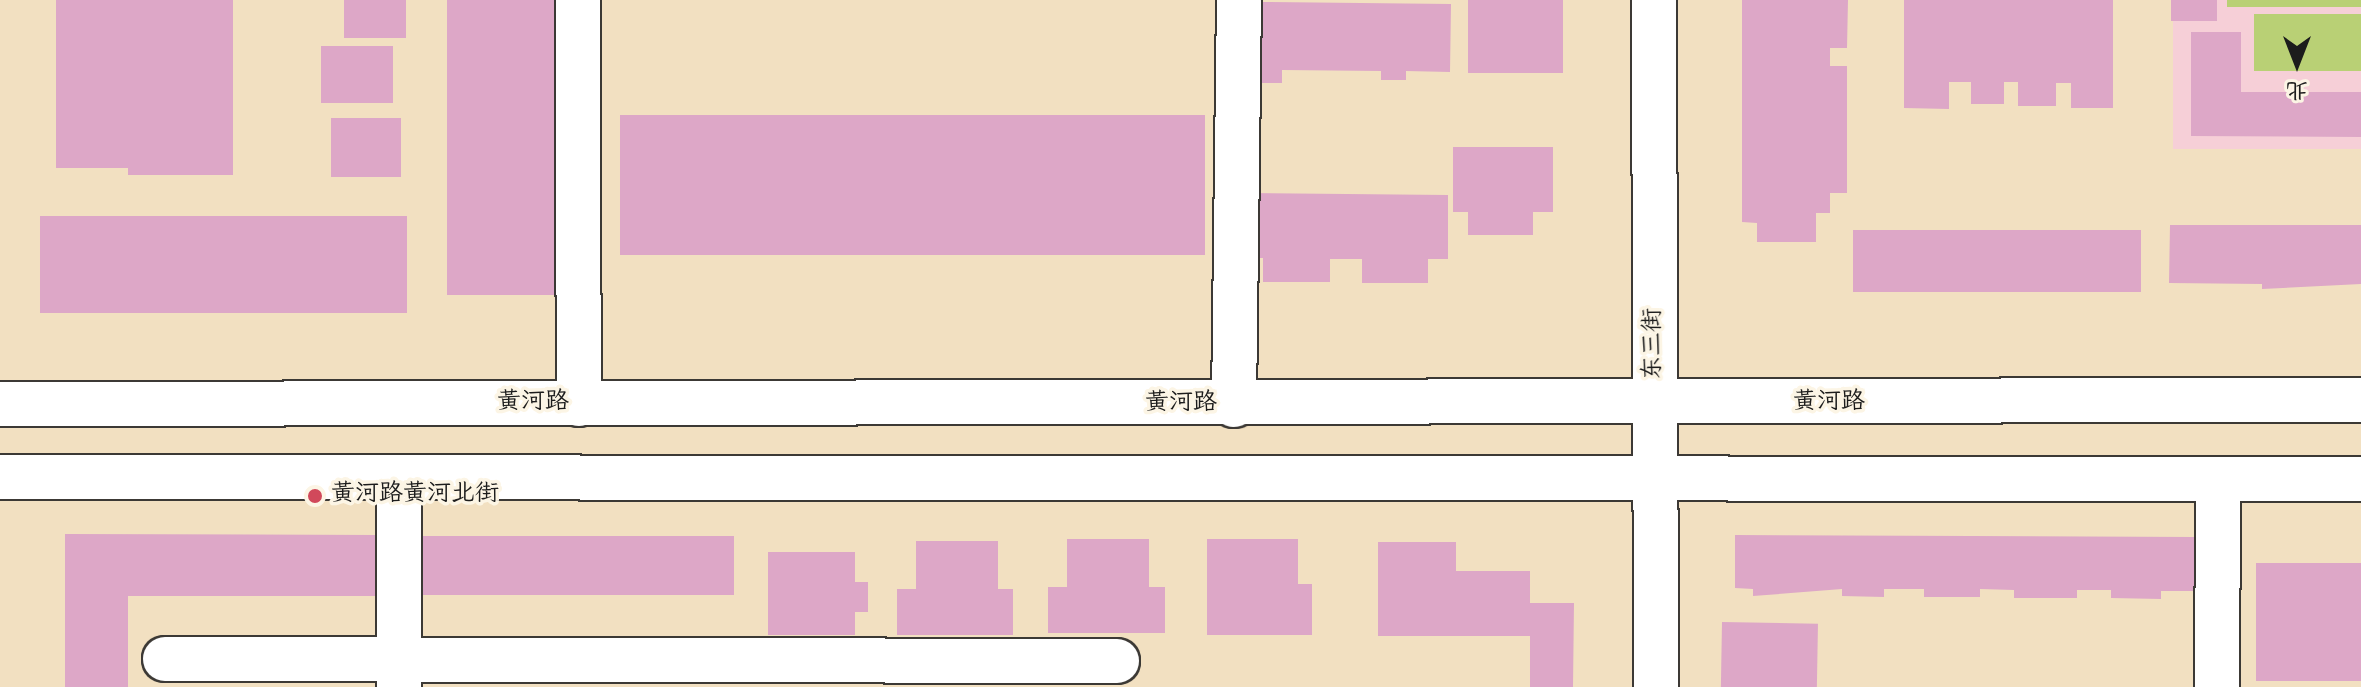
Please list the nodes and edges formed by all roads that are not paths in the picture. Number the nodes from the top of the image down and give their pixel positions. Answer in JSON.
{"nodes":[{"id":1,"x":578,"y":0,"type":"edge"},
{"id":2,"x":1239,"y":0,"type":"edge"},
{"id":3,"x":1654,"y":0,"type":"edge"},
{"id":4,"x":2361,"y":400,"type":"edge"},
{"id":5,"x":0,"y":404,"type":"edge"},
{"id":6,"x":579,"y":404,"type":"junction"},
{"id":7,"x":1234,"y":405,"type":"junction"},
{"id":8,"x":1655,"y":405,"type":"junction"},
{"id":9,"x":0,"y":477,"type":"edge"},
{"id":10,"x":399,"y":477,"type":"junction"},
{"id":11,"x":1656,"y":478,"type":"junction"},
{"id":12,"x":2218,"y":479,"type":"junction"},
{"id":13,"x":2361,"y":479,"type":"edge"},
{"id":14,"x":165,"y":659,"type":"dead end"},
{"id":15,"x":1117,"y":661,"type":"dead end"},
{"id":16,"x":399,"y":673,"type":"edge"},
{"id":17,"x":1656,"y":687,"type":"edge"},
{"id":18,"x":2217,"y":687,"type":"edge"}],
"edges":[{"from":1,"to":6,"type":"main road"},
{"from":2,"to":7,"type":"main road"},
{"from":3,"to":8,"type":"main road","name":"东三街"},
{"from":4,"to":8,"type":"main road","name":"黄河路"},
{"from":5,"to":6,"type":"main road","name":"黄河路"},
{"from":6,"to":7,"type":"main road","name":"黄河路"},
{"from":7,"to":8,"type":"main road","name":"黄河路"},
{"from":8,"to":11,"type":"main road","name":"东三街"},
{"from":9,"to":10,"type":"main road"},
{"from":10,"to":11,"type":"main road"},
{"from":10,"to":16,"type":"main road"},
{"from":11,"to":12,"type":"main road"},
{"from":11,"to":17,"type":"main road","name":"东三街"},
{"from":12,"to":13,"type":"main road"},
{"from":12,"to":18,"type":"main road"},
{"from":14,"to":16,"type":"main road"},
{"from":15,"to":16,"type":"main road"}]}
